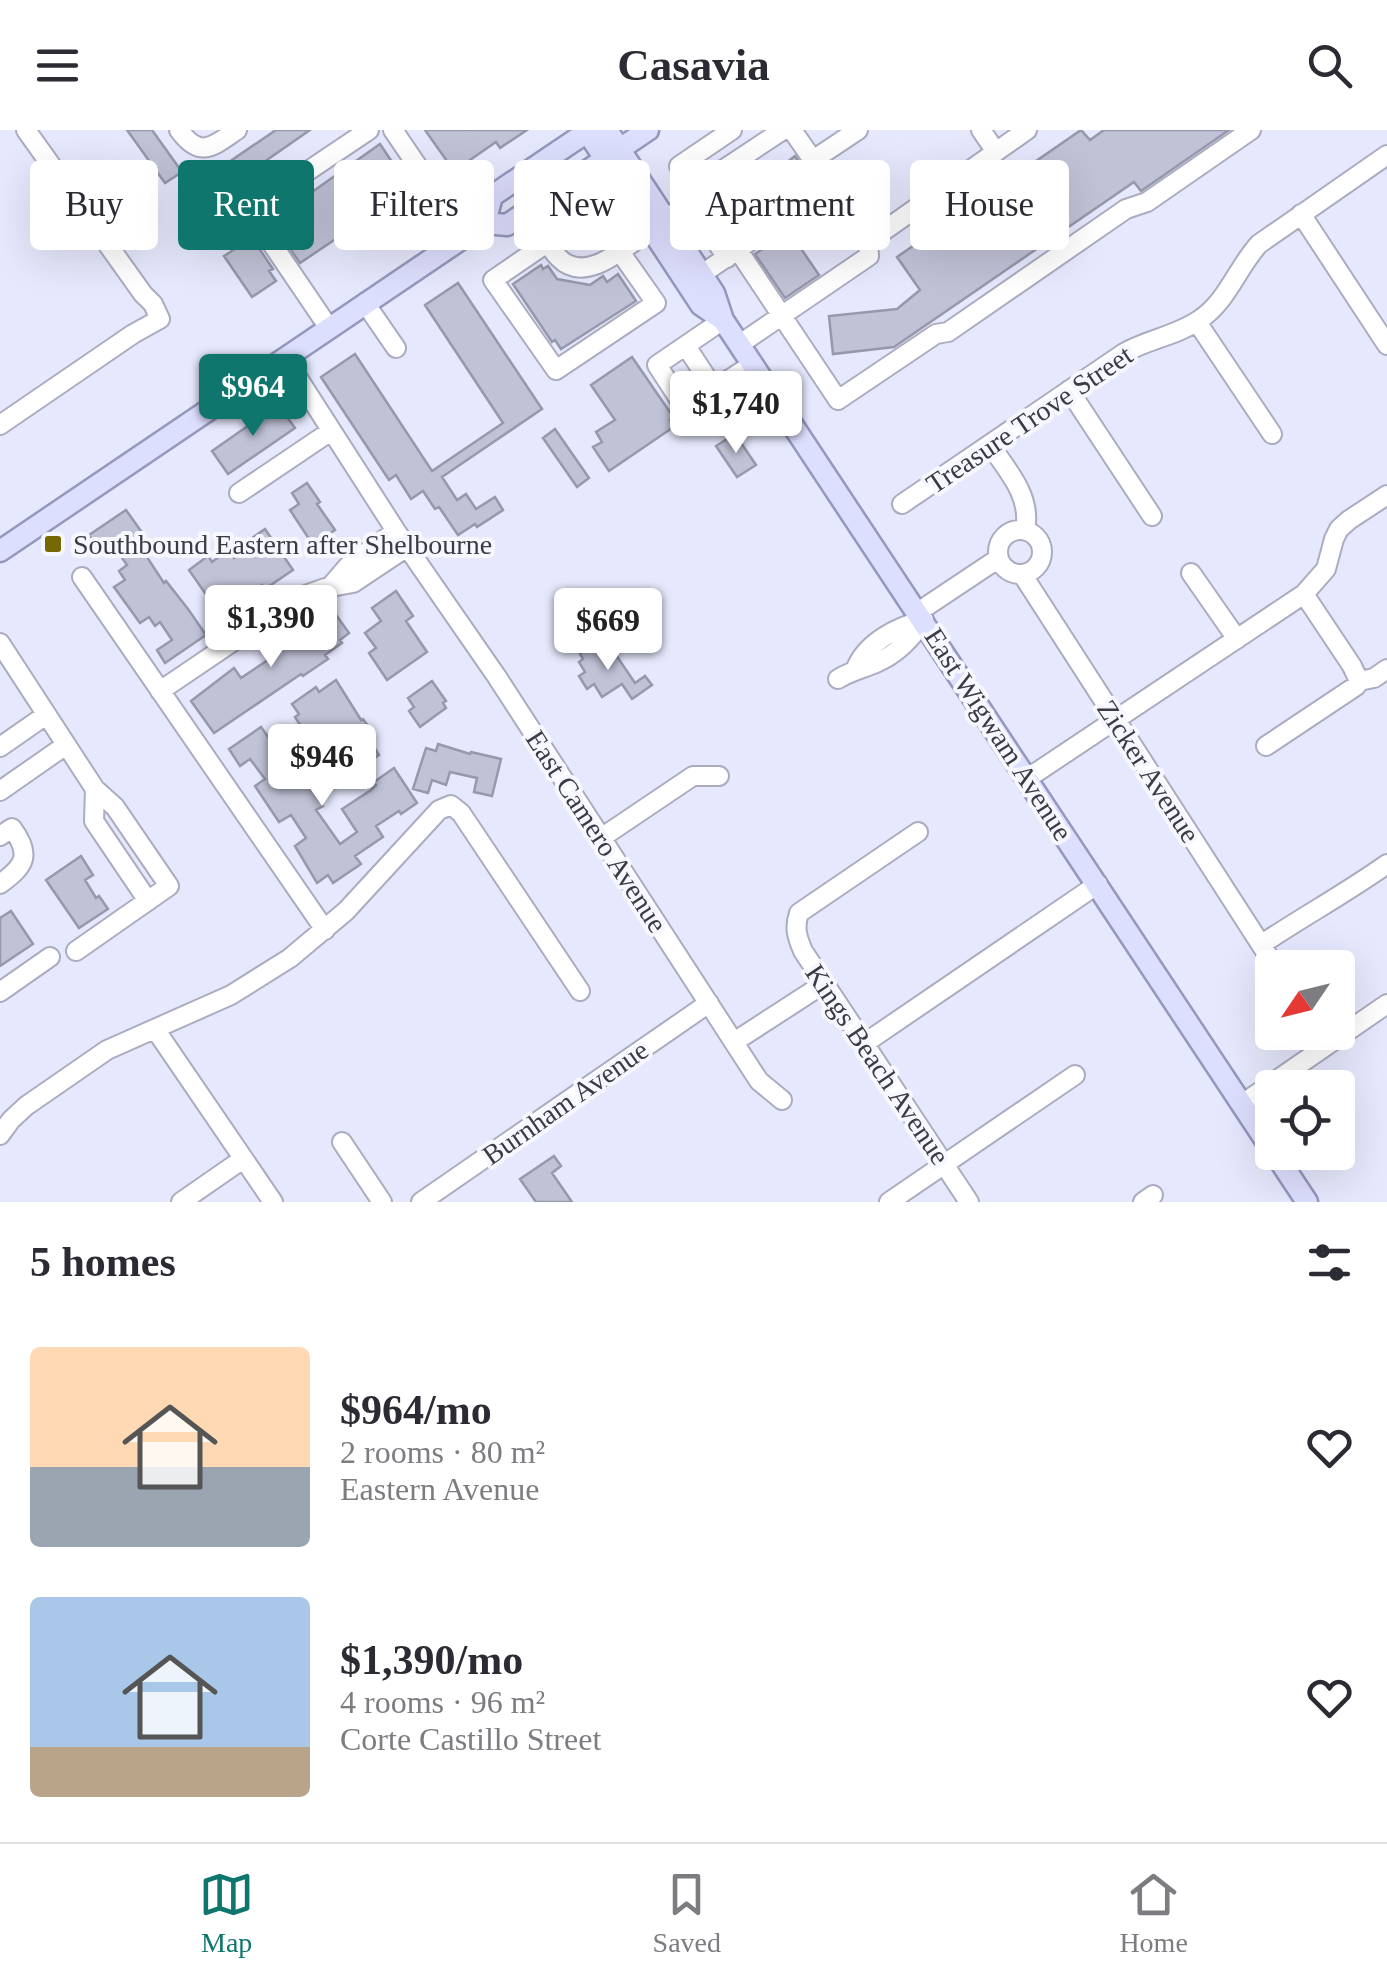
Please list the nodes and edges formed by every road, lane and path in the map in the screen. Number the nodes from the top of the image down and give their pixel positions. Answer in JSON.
{"nodes":[{"id":1,"x":26,"y":130,"type":"edge"},
{"id":2,"x":179,"y":130,"type":"edge"},
{"id":3,"x":237,"y":130,"type":"edge"},
{"id":4,"x":369,"y":130,"type":"edge"},
{"id":5,"x":393,"y":130,"type":"edge"},
{"id":6,"x":648,"y":130,"type":"edge"},
{"id":7,"x":732,"y":130,"type":"edge"},
{"id":8,"x":783,"y":130,"type":"edge"},
{"id":9,"x":792,"y":130,"type":"edge"},
{"id":10,"x":858,"y":130,"type":"edge"},
{"id":11,"x":981,"y":130,"type":"edge"},
{"id":12,"x":1251,"y":130,"type":"edge"},
{"id":13,"x":1016,"y":133,"type":"edge"},
{"id":14,"x":600,"y":139,"type":"edge"},
{"id":15,"x":996,"y":152,"type":"junction"},
{"id":16,"x":1387,"y":155,"type":"edge"},
{"id":17,"x":413,"y":160,"type":"edge"},
{"id":18,"x":579,"y":160,"type":"edge"},
{"id":19,"x":688,"y":160,"type":"edge"},
{"id":20,"x":742,"y":160,"type":"edge"},
{"id":21,"x":813,"y":160,"type":"joint"},
{"id":22,"x":314,"y":167,"type":"edge"},
{"id":23,"x":494,"y":195,"type":"edge"},
{"id":24,"x":670,"y":214,"type":"edge"},
{"id":25,"x":1300,"y":214,"type":"junction"},
{"id":26,"x":658,"y":224,"type":"junction"},
{"id":27,"x":890,"y":227,"type":"edge"},
{"id":28,"x":650,"y":229,"type":"edge"},
{"id":29,"x":276,"y":250,"type":"edge"},
{"id":30,"x":444,"y":250,"type":"edge"},
{"id":31,"x":536,"y":250,"type":"edge"},
{"id":32,"x":553,"y":250,"type":"edge"},
{"id":33,"x":619,"y":250,"type":"joint"},
{"id":34,"x":730,"y":250,"type":"edge"},
{"id":35,"x":739,"y":250,"type":"edge"},
{"id":36,"x":869,"y":250,"type":"edge"},
{"id":37,"x":733,"y":254,"type":"junction"},
{"id":38,"x":702,"y":274,"type":"junction"},
{"id":39,"x":365,"y":304,"type":"junction"},
{"id":40,"x":782,"y":316,"type":"junction"},
{"id":41,"x":723,"y":320,"type":"junction"},
{"id":42,"x":1197,"y":322,"type":"junction"},
{"id":43,"x":330,"y":328,"type":"junction"},
{"id":44,"x":740,"y":344,"type":"junction"},
{"id":45,"x":1387,"y":344,"type":"edge"},
{"id":46,"x":686,"y":346,"type":"junction"},
{"id":47,"x":396,"y":348,"type":"dead end"},
{"id":48,"x":285,"y":358,"type":"junction"},
{"id":49,"x":754,"y":364,"type":"junction"},
{"id":50,"x":714,"y":389,"type":"junction"},
{"id":51,"x":1070,"y":390,"type":"junction"},
{"id":52,"x":0,"y":425,"type":"edge"},
{"id":53,"x":332,"y":430,"type":"junction"},
{"id":54,"x":1272,"y":434,"type":"dead end"},
{"id":55,"x":990,"y":444,"type":"junction"},
{"id":56,"x":239,"y":494,"type":"dead end"},
{"id":57,"x":1387,"y":494,"type":"edge"},
{"id":58,"x":902,"y":504,"type":"dead end"},
{"id":59,"x":1152,"y":516,"type":"dead end"},
{"id":60,"x":1025,"y":530,"type":"junction"},
{"id":61,"x":402,"y":539,"type":"junction"},
{"id":62,"x":0,"y":552,"type":"edge"},
{"id":63,"x":999,"y":558,"type":"junction"},
{"id":64,"x":1192,"y":573,"type":"dead end"},
{"id":65,"x":1022,"y":574,"type":"junction"},
{"id":66,"x":82,"y":577,"type":"dead end"},
{"id":67,"x":1304,"y":594,"type":"junction"},
{"id":68,"x":921,"y":616,"type":"junction"},
{"id":69,"x":1237,"y":638,"type":"junction"},
{"id":70,"x":0,"y":644,"type":"edge"},
{"id":71,"x":1387,"y":669,"type":"edge"},
{"id":72,"x":838,"y":679,"type":"dead end"},
{"id":73,"x":1358,"y":681,"type":"junction"},
{"id":74,"x":160,"y":691,"type":"junction"},
{"id":75,"x":46,"y":715,"type":"junction"},
{"id":76,"x":1116,"y":720,"type":"junction"},
{"id":77,"x":66,"y":745,"type":"junction"},
{"id":78,"x":1266,"y":746,"type":"dead end"},
{"id":79,"x":0,"y":747,"type":"edge"},
{"id":80,"x":719,"y":776,"type":"dead end"},
{"id":81,"x":1028,"y":778,"type":"junction"},
{"id":82,"x":0,"y":791,"type":"edge"},
{"id":83,"x":918,"y":832,"type":"dead end"},
{"id":84,"x":0,"y":836,"type":"edge"},
{"id":85,"x":601,"y":838,"type":"junction"},
{"id":86,"x":1387,"y":864,"type":"edge"},
{"id":87,"x":0,"y":884,"type":"edge"},
{"id":88,"x":1098,"y":884,"type":"junction"},
{"id":89,"x":325,"y":930,"type":"junction"},
{"id":90,"x":1262,"y":944,"type":"junction"},
{"id":91,"x":76,"y":950,"type":"dead end"},
{"id":92,"x":1266,"y":950,"type":"edge"},
{"id":93,"x":50,"y":957,"type":"dead end"},
{"id":94,"x":824,"y":983,"type":"junction"},
{"id":95,"x":580,"y":990,"type":"dead end"},
{"id":96,"x":0,"y":992,"type":"edge"},
{"id":97,"x":709,"y":1003,"type":"junction"},
{"id":98,"x":1387,"y":1004,"type":"edge"},
{"id":99,"x":154,"y":1029,"type":"junction"},
{"id":100,"x":734,"y":1042,"type":"junction"},
{"id":101,"x":864,"y":1042,"type":"junction"},
{"id":102,"x":1075,"y":1075,"type":"dead end"},
{"id":103,"x":782,"y":1100,"type":"dead end"},
{"id":104,"x":1242,"y":1104,"type":"junction"},
{"id":105,"x":1255,"y":1124,"type":"edge"},
{"id":106,"x":0,"y":1135,"type":"edge"},
{"id":107,"x":342,"y":1142,"type":"dead end"},
{"id":108,"x":243,"y":1159,"type":"junction"},
{"id":109,"x":944,"y":1164,"type":"junction"},
{"id":110,"x":1286,"y":1170,"type":"edge"},
{"id":111,"x":181,"y":1202,"type":"edge"},
{"id":112,"x":272,"y":1202,"type":"edge"},
{"id":113,"x":382,"y":1202,"type":"edge"},
{"id":114,"x":421,"y":1202,"type":"edge"},
{"id":115,"x":890,"y":1202,"type":"edge"},
{"id":116,"x":970,"y":1202,"type":"edge"},
{"id":117,"x":1307,"y":1202,"type":"edge"}],
"edges":[{"from":1,"to":52,"type":"street"},
{"from":2,"to":3,"type":"street"},
{"from":4,"to":22,"type":"street"},
{"from":5,"to":17,"type":"street"},
{"from":6,"to":14,"type":"main road"},
{"from":7,"to":19,"type":"street"},
{"from":8,"to":20,"type":"street"},
{"from":9,"to":21,"type":"street"},
{"from":10,"to":21,"type":"street"},
{"from":11,"to":15,"type":"street"},
{"from":12,"to":40,"type":"street"},
{"from":13,"to":15,"type":"street"},
{"from":14,"to":18,"type":"main road"},
{"from":14,"to":23,"type":"main road"},
{"from":14,"to":26,"type":"main road","name":"East Wigwam Avenue"},
{"from":15,"to":27,"type":"street"},
{"from":16,"to":25,"type":"street","name":"Treasure Trove Street"},
{"from":24,"to":26,"type":"street"},
{"from":25,"to":42,"type":"street","name":"Treasure Trove Street"},
{"from":25,"to":45,"type":"street"},
{"from":26,"to":28,"type":"street"},
{"from":26,"to":38,"type":"main road","name":"East Wigwam Avenue"},
{"from":26,"to":41,"type":"main road","name":"East Wigwam Avenue"},
{"from":29,"to":43,"type":"street"},
{"from":30,"to":39,"type":"main road"},
{"from":31,"to":33,"type":"street"},
{"from":32,"to":33,"type":"street"},
{"from":34,"to":37,"type":"street"},
{"from":35,"to":37,"type":"street"},
{"from":36,"to":40,"type":"street"},
{"from":37,"to":38,"type":"street"},
{"from":37,"to":40,"type":"street"},
{"from":38,"to":41,"type":"main road","name":"East Wigwam Avenue"},
{"from":39,"to":43,"type":"main road"},
{"from":39,"to":47,"type":"street"},
{"from":40,"to":44,"type":"street"},
{"from":41,"to":44,"type":"main road","name":"East Wigwam Avenue"},
{"from":41,"to":46,"type":"street"},
{"from":42,"to":51,"type":"street","name":"Treasure Trove Street"},
{"from":42,"to":54,"type":"street"},
{"from":43,"to":48,"type":"main road"},
{"from":44,"to":49,"type":"main road","name":"East Wigwam Avenue"},
{"from":46,"to":50,"type":"street"},
{"from":46,"to":50,"type":"street"},
{"from":48,"to":53,"type":"street","name":"East Camero Avenue"},
{"from":48,"to":62,"type":"main road"},
{"from":49,"to":50,"type":"street"},
{"from":49,"to":68,"type":"main road","name":"East Wigwam Avenue"},
{"from":51,"to":55,"type":"street","name":"Treasure Trove Street"},
{"from":51,"to":59,"type":"street"},
{"from":53,"to":56,"type":"street"},
{"from":53,"to":61,"type":"street","name":"East Camero Avenue"},
{"from":55,"to":58,"type":"street","name":"Treasure Trove Street"},
{"from":55,"to":60,"type":"street"},
{"from":57,"to":67,"type":"street"},
{"from":60,"to":63,"type":"street"},
{"from":60,"to":65,"type":"street"},
{"from":61,"to":74,"type":"street"},
{"from":61,"to":85,"type":"street","name":"East Camero Avenue"},
{"from":63,"to":65,"type":"street"},
{"from":63,"to":68,"type":"street"},
{"from":64,"to":69,"type":"street"},
{"from":65,"to":76,"type":"street","name":"Zicker Avenue"},
{"from":66,"to":74,"type":"street"},
{"from":67,"to":69,"type":"street"},
{"from":67,"to":73,"type":"street"},
{"from":68,"to":72,"type":"street"},
{"from":68,"to":81,"type":"main road","name":"East Wigwam Avenue"},
{"from":69,"to":76,"type":"street"},
{"from":70,"to":75,"type":"street"},
{"from":71,"to":73,"type":"street"},
{"from":73,"to":78,"type":"street"},
{"from":74,"to":89,"type":"street"},
{"from":75,"to":77,"type":"street"},
{"from":75,"to":79,"type":"street"},
{"from":76,"to":81,"type":"street"},
{"from":76,"to":90,"type":"street","name":"Zicker Avenue"},
{"from":77,"to":82,"type":"street"},
{"from":77,"to":91,"type":"street"},
{"from":80,"to":85,"type":"street"},
{"from":81,"to":88,"type":"main road","name":"East Wigwam Avenue"},
{"from":83,"to":94,"type":"street","name":"Kings Beach Avenue"},
{"from":84,"to":87,"type":"street"},
{"from":85,"to":97,"type":"street","name":"East Camero Avenue"},
{"from":86,"to":90,"type":"street"},
{"from":88,"to":101,"type":"street"},
{"from":88,"to":104,"type":"main road","name":"East Wigwam Avenue"},
{"from":89,"to":95,"type":"street"},
{"from":89,"to":99,"type":"street"},
{"from":90,"to":92,"type":"street","name":"Zicker Avenue"},
{"from":93,"to":96,"type":"street"},
{"from":94,"to":100,"type":"street"},
{"from":94,"to":101,"type":"street","name":"Kings Beach Avenue"},
{"from":97,"to":100,"type":"street","name":"East Camero Avenue"},
{"from":97,"to":114,"type":"street","name":"Burnham Avenue"},
{"from":98,"to":104,"type":"street"},
{"from":99,"to":106,"type":"street"},
{"from":99,"to":108,"type":"street"},
{"from":100,"to":103,"type":"street","name":"East Camero Avenue"},
{"from":101,"to":109,"type":"street","name":"Kings Beach Avenue"},
{"from":102,"to":109,"type":"street"},
{"from":104,"to":105,"type":"main road","name":"East Wigwam Avenue"},
{"from":107,"to":113,"type":"street"},
{"from":108,"to":111,"type":"street"},
{"from":108,"to":112,"type":"street"},
{"from":109,"to":115,"type":"street"},
{"from":109,"to":116,"type":"street","name":"Kings Beach Avenue"},
{"from":110,"to":117,"type":"main road","name":"East Wigwam Avenue"}]}
